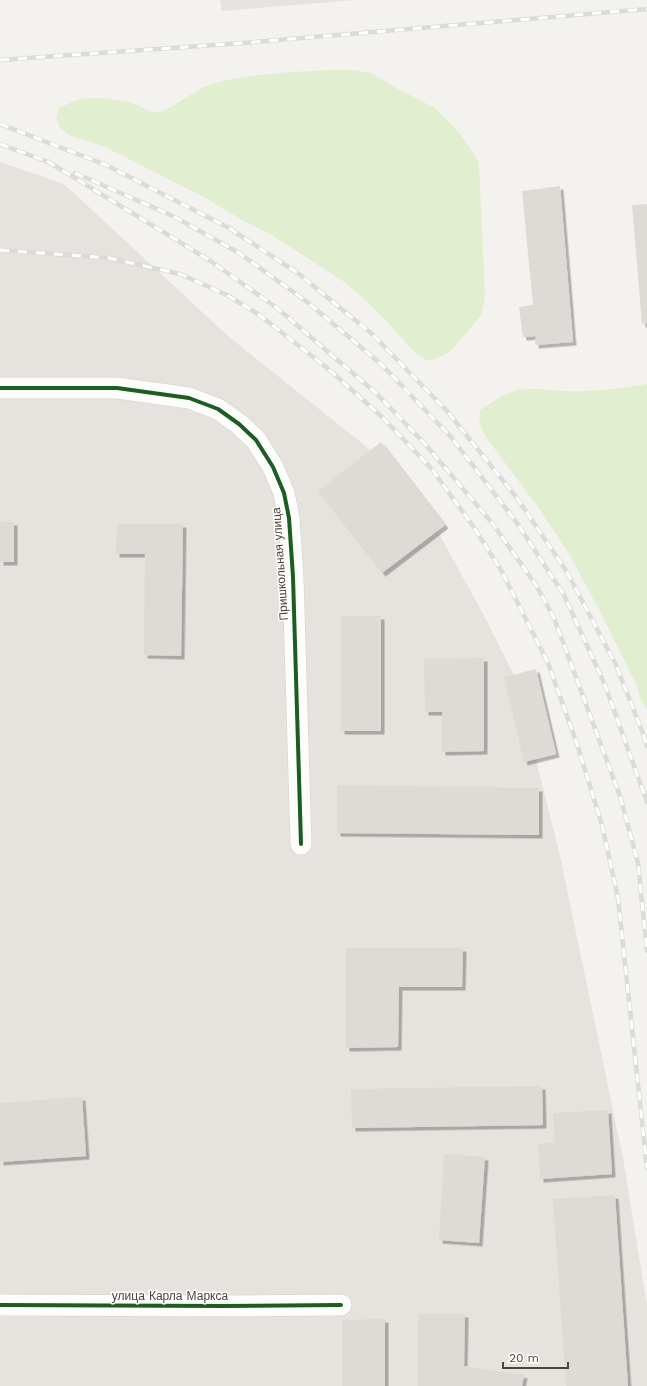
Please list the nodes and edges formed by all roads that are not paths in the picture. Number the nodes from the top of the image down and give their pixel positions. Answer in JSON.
{"nodes":[{"id":1,"x":0,"y":388,"type":"edge"},
{"id":2,"x":301,"y":844,"type":"dead end"},
{"id":3,"x":0,"y":1305,"type":"edge"},
{"id":4,"x":341,"y":1305,"type":"dead end"}],
"edges":[{"from":1,"to":2,"type":"street","name":"Пришкольная улица"},
{"from":3,"to":4,"type":"street","name":"улица Карла Маркса"}]}
